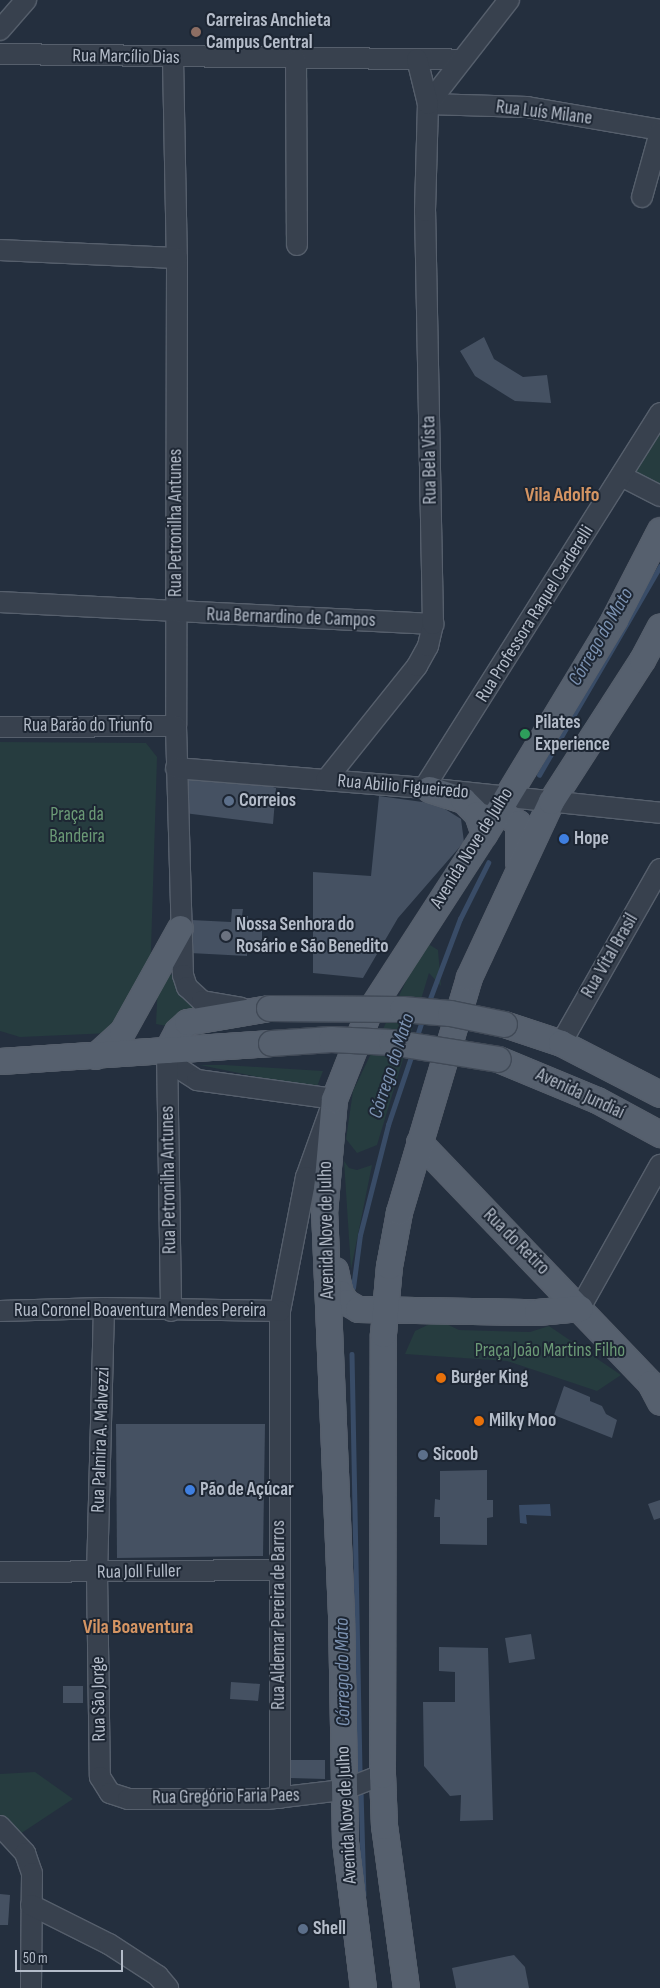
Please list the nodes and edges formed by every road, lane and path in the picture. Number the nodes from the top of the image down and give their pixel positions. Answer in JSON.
{"nodes":[{"id":1,"x":26,"y":0,"type":"edge"},
{"id":2,"x":509,"y":0,"type":"edge"},
{"id":3,"x":0,"y":30,"type":"edge"},
{"id":4,"x":0,"y":54,"type":"edge"},
{"id":5,"x":173,"y":58,"type":"junction"},
{"id":6,"x":417,"y":59,"type":"junction"},
{"id":7,"x":296,"y":60,"type":"junction"},
{"id":8,"x":461,"y":60,"type":"junction"},
{"id":9,"x":428,"y":104,"type":"junction"},
{"id":10,"x":660,"y":131,"type":"edge"},
{"id":11,"x":642,"y":197,"type":"dead end"},
{"id":12,"x":297,"y":245,"type":"dead end"},
{"id":13,"x":0,"y":250,"type":"edge"},
{"id":14,"x":177,"y":258,"type":"junction"},
{"id":15,"x":660,"y":413,"type":"edge"},
{"id":16,"x":622,"y":476,"type":"junction"},
{"id":17,"x":660,"y":496,"type":"edge"},
{"id":18,"x":660,"y":530,"type":"edge"},
{"id":19,"x":0,"y":602,"type":"edge"},
{"id":20,"x":175,"y":613,"type":"junction"},
{"id":21,"x":433,"y":624,"type":"junction"},
{"id":22,"x":660,"y":626,"type":"edge"},
{"id":23,"x":176,"y":726,"type":"junction"},
{"id":24,"x":0,"y":727,"type":"edge"},
{"id":25,"x":176,"y":768,"type":"junction"},
{"id":26,"x":326,"y":780,"type":"junction"},
{"id":27,"x":426,"y":788,"type":"junction"},
{"id":28,"x":550,"y":802,"type":"junction"},
{"id":29,"x":659,"y":811,"type":"edge"},
{"id":30,"x":495,"y":815,"type":"junction"},
{"id":31,"x":660,"y":869,"type":"edge"},
{"id":32,"x":517,"y":872,"type":"junction"},
{"id":33,"x":180,"y":928,"type":"junction"},
{"id":34,"x":261,"y":1009,"type":"junction"},
{"id":35,"x":561,"y":1043,"type":"junction"},
{"id":36,"x":167,"y":1050,"type":"junction"},
{"id":37,"x":95,"y":1056,"type":"junction"},
{"id":38,"x":0,"y":1061,"type":"edge"},
{"id":39,"x":660,"y":1094,"type":"edge"},
{"id":40,"x":334,"y":1099,"type":"junction"},
{"id":41,"x":660,"y":1134,"type":"edge"},
{"id":42,"x":419,"y":1142,"type":"junction"},
{"id":43,"x":660,"y":1165,"type":"edge"},
{"id":44,"x":324,"y":1213,"type":"junction"},
{"id":45,"x":551,"y":1278,"type":"junction"},
{"id":46,"x":104,"y":1308,"type":"junction"},
{"id":47,"x":580,"y":1308,"type":"junction"},
{"id":48,"x":385,"y":1310,"type":"junction"},
{"id":49,"x":0,"y":1311,"type":"edge"},
{"id":50,"x":171,"y":1311,"type":"junction"},
{"id":51,"x":280,"y":1311,"type":"junction"},
{"id":52,"x":533,"y":1311,"type":"junction"},
{"id":53,"x":611,"y":1344,"type":"junction"},
{"id":54,"x":657,"y":1392,"type":"edge"},
{"id":55,"x":278,"y":1570,"type":"junction"},
{"id":56,"x":0,"y":1572,"type":"edge"},
{"id":57,"x":97,"y":1573,"type":"junction"},
{"id":58,"x":374,"y":1777,"type":"junction"},
{"id":59,"x":345,"y":1789,"type":"junction"},
{"id":60,"x":110,"y":1793,"type":"joint"},
{"id":61,"x":280,"y":1798,"type":"junction"},
{"id":62,"x":0,"y":1826,"type":"edge"},
{"id":63,"x":31,"y":1905,"type":"junction"},
{"id":64,"x":31,"y":1988,"type":"edge"},
{"id":65,"x":168,"y":1988,"type":"edge"},
{"id":66,"x":363,"y":1988,"type":"edge"},
{"id":67,"x":406,"y":1988,"type":"edge"}],
"edges":[{"from":1,"to":3,"type":"street"},
{"from":2,"to":8,"type":"street"},
{"from":4,"to":5,"type":"street","name":"Rua Marcílio Dias"},
{"from":5,"to":7,"type":"street","name":"Rua Marcílio Dias"},
{"from":5,"to":14,"type":"street","name":"Rua Petronilha Antunes"},
{"from":6,"to":7,"type":"street","name":"Rua Marcílio Dias"},
{"from":6,"to":8,"type":"street","name":"Rua Marcílio Dias"},
{"from":6,"to":9,"type":"street","name":"Rua Bela Vista"},
{"from":7,"to":12,"type":"street"},
{"from":8,"to":9,"type":"street"},
{"from":9,"to":10,"type":"street","name":"Rua Luís Milane"},
{"from":9,"to":21,"type":"street","name":"Rua Bela Vista"},
{"from":10,"to":11,"type":"street"},
{"from":13,"to":14,"type":"street"},
{"from":14,"to":20,"type":"street","name":"Rua Petronilha Antunes"},
{"from":15,"to":16,"type":"street","name":"Rua Professora Raquel Carderelli"},
{"from":16,"to":17,"type":"street"},
{"from":16,"to":27,"type":"street","name":"Rua Professora Raquel Carderelli"},
{"from":18,"to":30,"type":"main road","name":"Avenida Nove de Julho"},
{"from":19,"to":20,"type":"street","name":"Rua Bernardino de Campos"},
{"from":20,"to":21,"type":"street","name":"Rua Bernardino de Campos"},
{"from":20,"to":23,"type":"street","name":"Rua Petronilha Antunes"},
{"from":21,"to":26,"type":"street","name":"Rua Bela Vista"},
{"from":22,"to":28,"type":"main road","name":"Avenida Nove de Julho"},
{"from":23,"to":24,"type":"street","name":"Rua Barão do Triunfo"},
{"from":23,"to":25,"type":"street","name":"Rua Petronilha Antunes"},
{"from":25,"to":26,"type":"street","name":"Rua Abilio Figueiredo"},
{"from":25,"to":33,"type":"street","name":"Rua Petronilha Antunes"},
{"from":26,"to":27,"type":"street","name":"Rua Abilio Figueiredo"},
{"from":27,"to":30,"type":"street","name":"Rua Abilio Figueiredo"},
{"from":27,"to":30,"type":"main road"},
{"from":28,"to":29,"type":"street","name":"Rua Abilio Figueiredo"},
{"from":28,"to":30,"type":"street","name":"Rua Abilio Figueiredo"},
{"from":28,"to":32,"type":"main road","name":"Avenida Nove de Julho"},
{"from":30,"to":32,"type":"main road"},
{"from":30,"to":40,"type":"main road","name":"Avenida Nove de Julho"},
{"from":31,"to":35,"type":"street","name":"Rua Vital Brasil"},
{"from":32,"to":42,"type":"main road","name":"Avenida Nove de Julho"},
{"from":33,"to":34,"type":"street","name":"Rua Petronilha Antunes"},
{"from":33,"to":37,"type":"main road"},
{"from":34,"to":35,"type":"main road","name":"Avenida Jundiaí","bridge":true},
{"from":34,"to":36,"type":"main road","name":"Avenida Jundiaí"},
{"from":35,"to":39,"type":"main road","name":"Avenida Jundiaí"},
{"from":36,"to":37,"type":"main road"},
{"from":36,"to":40,"type":"street"},
{"from":36,"to":41,"type":"main road","name":"Avenida Jundiaí","bridge":true},
{"from":36,"to":50,"type":"street","name":"Rua Petronilha Antunes"},
{"from":37,"to":38,"type":"main road"},
{"from":40,"to":44,"type":"main road","name":"Avenida Nove de Julho"},
{"from":40,"to":51,"type":"street","name":"Rua Aldemar Pereira de Barros"},
{"from":42,"to":45,"type":"main road","name":"Rua do Retiro"},
{"from":42,"to":48,"type":"main road","name":"Avenida Nove de Julho"},
{"from":43,"to":47,"type":"street"},
{"from":44,"to":48,"type":"main road"},
{"from":44,"to":59,"type":"main road","name":"Avenida Nove de Julho"},
{"from":45,"to":47,"type":"main road","name":"Rua do Retiro"},
{"from":45,"to":52,"type":"main road"},
{"from":46,"to":49,"type":"street","name":"Rua Coronel Boaventura Mendes Pereira"},
{"from":46,"to":50,"type":"street","name":"Rua Coronel Boaventura Mendes Pereira"},
{"from":46,"to":57,"type":"street","name":"Rua Palmira A. Malvezzi"},
{"from":47,"to":52,"type":"main road"},
{"from":47,"to":53,"type":"main road","name":"Rua do Retiro"},
{"from":48,"to":52,"type":"main road"},
{"from":48,"to":58,"type":"main road","name":"Avenida Nove de Julho"},
{"from":50,"to":51,"type":"street","name":"Rua Coronel Boaventura Mendes Pereira"},
{"from":51,"to":55,"type":"street","name":"Rua Aldemar Pereira de Barros"},
{"from":52,"to":53,"type":"main road","name":"Rua do Retiro"},
{"from":53,"to":54,"type":"main road","name":"Rua do Retiro"},
{"from":55,"to":57,"type":"street","name":"Rua Joll Fuller"},
{"from":55,"to":61,"type":"street","name":"Rua Aldemar Pereira de Barros"},
{"from":56,"to":57,"type":"street","name":"Rua Joll Fuller"},
{"from":57,"to":60,"type":"street","name":"Rua São Jorge"},
{"from":58,"to":59,"type":"street","name":"Rua Gregório Faria Paes"},
{"from":58,"to":67,"type":"main road","name":"Avenida Nove de Julho"},
{"from":59,"to":61,"type":"street","name":"Rua Gregório Faria Paes"},
{"from":59,"to":66,"type":"main road","name":"Avenida Nove de Julho"},
{"from":60,"to":61,"type":"street","name":"Rua Gregório Faria Paes"},
{"from":62,"to":63,"type":"street"},
{"from":63,"to":64,"type":"street"},
{"from":63,"to":65,"type":"street"}]}
